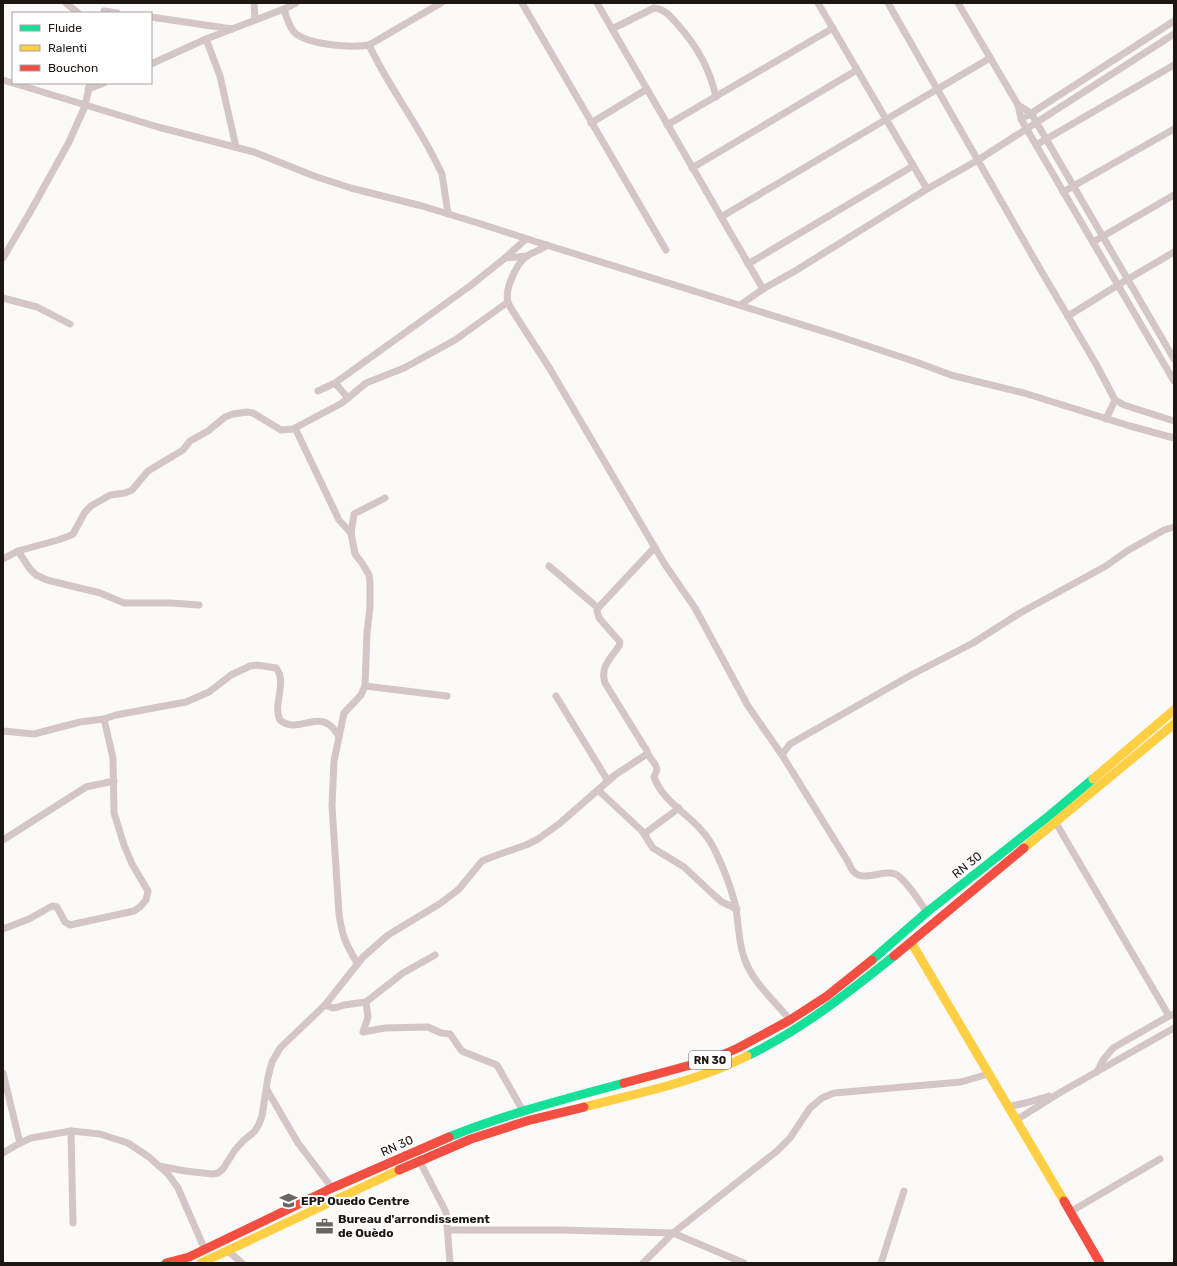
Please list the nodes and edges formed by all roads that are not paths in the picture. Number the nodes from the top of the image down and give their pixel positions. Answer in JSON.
{"nodes":[{"id":1,"x":66,"y":3,"type":"edge"},
{"id":2,"x":106,"y":3,"type":"edge"},
{"id":3,"x":254,"y":3,"type":"edge"},
{"id":4,"x":296,"y":3,"type":"edge"},
{"id":5,"x":441,"y":3,"type":"edge"},
{"id":6,"x":522,"y":3,"type":"edge"},
{"id":7,"x":597,"y":3,"type":"edge"},
{"id":8,"x":818,"y":3,"type":"edge"},
{"id":9,"x":888,"y":3,"type":"edge"},
{"id":10,"x":958,"y":3,"type":"edge"},
{"id":11,"x":284,"y":9,"type":"junction"},
{"id":12,"x":77,"y":12,"type":"edge"},
{"id":13,"x":104,"y":12,"type":"edge"},
{"id":14,"x":152,"y":18,"type":"edge"},
{"id":15,"x":255,"y":20,"type":"junction"},
{"id":16,"x":1174,"y":21,"type":"edge"},
{"id":17,"x":833,"y":28,"type":"junction"},
{"id":18,"x":232,"y":29,"type":"junction"},
{"id":19,"x":612,"y":29,"type":"junction"},
{"id":20,"x":1174,"y":34,"type":"edge"},
{"id":21,"x":206,"y":39,"type":"junction"},
{"id":22,"x":369,"y":45,"type":"junction"},
{"id":23,"x":990,"y":58,"type":"junction"},
{"id":24,"x":152,"y":64,"type":"edge"},
{"id":25,"x":1174,"y":65,"type":"edge"},
{"id":26,"x":858,"y":70,"type":"junction"},
{"id":27,"x":1080,"y":82,"type":"junction"},
{"id":28,"x":17,"y":84,"type":"edge"},
{"id":29,"x":99,"y":84,"type":"edge"},
{"id":30,"x":89,"y":86,"type":"edge"},
{"id":31,"x":937,"y":88,"type":"junction"},
{"id":32,"x":647,"y":89,"type":"junction"},
{"id":33,"x":1086,"y":91,"type":"junction"},
{"id":34,"x":716,"y":97,"type":"junction"},
{"id":35,"x":1018,"y":105,"type":"junction"},
{"id":36,"x":85,"y":106,"type":"junction"},
{"id":37,"x":1031,"y":113,"type":"junction"},
{"id":38,"x":886,"y":119,"type":"junction"},
{"id":39,"x":1021,"y":119,"type":"junction"},
{"id":40,"x":1036,"y":122,"type":"junction"},
{"id":41,"x":591,"y":123,"type":"junction"},
{"id":42,"x":667,"y":125,"type":"junction"},
{"id":43,"x":1027,"y":128,"type":"junction"},
{"id":44,"x":1174,"y":128,"type":"edge"},
{"id":45,"x":1046,"y":139,"type":"junction"},
{"id":46,"x":1036,"y":145,"type":"junction"},
{"id":47,"x":236,"y":147,"type":"junction"},
{"id":48,"x":978,"y":160,"type":"junction"},
{"id":49,"x":913,"y":166,"type":"junction"},
{"id":50,"x":692,"y":168,"type":"junction"},
{"id":51,"x":1074,"y":186,"type":"junction"},
{"id":52,"x":927,"y":189,"type":"junction"},
{"id":53,"x":1063,"y":192,"type":"junction"},
{"id":54,"x":1174,"y":195,"type":"edge"},
{"id":55,"x":448,"y":214,"type":"junction"},
{"id":56,"x":721,"y":217,"type":"junction"},
{"id":57,"x":1103,"y":236,"type":"junction"},
{"id":58,"x":526,"y":239,"type":"junction"},
{"id":59,"x":1092,"y":242,"type":"junction"},
{"id":60,"x":547,"y":246,"type":"junction"},
{"id":61,"x":666,"y":250,"type":"dead end"},
{"id":62,"x":1174,"y":252,"type":"edge"},
{"id":63,"x":527,"y":256,"type":"junction"},
{"id":64,"x":3,"y":258,"type":"edge"},
{"id":65,"x":505,"y":258,"type":"junction"},
{"id":66,"x":748,"y":264,"type":"junction"},
{"id":67,"x":1127,"y":279,"type":"junction"},
{"id":68,"x":1118,"y":285,"type":"junction"},
{"id":69,"x":763,"y":288,"type":"junction"},
{"id":70,"x":3,"y":298,"type":"edge"},
{"id":71,"x":508,"y":302,"type":"junction"},
{"id":72,"x":740,"y":305,"type":"junction"},
{"id":73,"x":1068,"y":316,"type":"junction"},
{"id":74,"x":70,"y":324,"type":"dead end"},
{"id":75,"x":1174,"y":359,"type":"edge"},
{"id":76,"x":1174,"y":381,"type":"edge"},
{"id":77,"x":335,"y":383,"type":"junction"},
{"id":78,"x":318,"y":391,"type":"dead end"},
{"id":79,"x":348,"y":398,"type":"junction"},
{"id":80,"x":1115,"y":400,"type":"junction"},
{"id":81,"x":1106,"y":418,"type":"junction"},
{"id":82,"x":1174,"y":421,"type":"edge"},
{"id":83,"x":295,"y":428,"type":"junction"},
{"id":84,"x":1174,"y":438,"type":"edge"},
{"id":85,"x":385,"y":498,"type":"dead end"},
{"id":86,"x":1174,"y":527,"type":"edge"},
{"id":87,"x":351,"y":533,"type":"junction"},
{"id":88,"x":655,"y":547,"type":"junction"},
{"id":89,"x":18,"y":550,"type":"junction"},
{"id":90,"x":3,"y":559,"type":"edge"},
{"id":91,"x":549,"y":566,"type":"dead end"},
{"id":92,"x":199,"y":605,"type":"dead end"},
{"id":93,"x":598,"y":608,"type":"junction"},
{"id":94,"x":365,"y":686,"type":"junction"},
{"id":95,"x":447,"y":696,"type":"dead end"},
{"id":96,"x":556,"y":696,"type":"dead end"},
{"id":97,"x":1174,"y":710,"type":"edge"},
{"id":98,"x":104,"y":719,"type":"junction"},
{"id":99,"x":1174,"y":724,"type":"edge"},
{"id":100,"x":3,"y":731,"type":"edge"},
{"id":101,"x":339,"y":736,"type":"junction"},
{"id":102,"x":647,"y":754,"type":"junction"},
{"id":103,"x":782,"y":755,"type":"junction"},
{"id":104,"x":114,"y":781,"type":"junction"},
{"id":105,"x":608,"y":781,"type":"junction"},
{"id":106,"x":598,"y":790,"type":"junction"},
{"id":107,"x":678,"y":808,"type":"junction"},
{"id":108,"x":1056,"y":823,"type":"junction"},
{"id":109,"x":644,"y":834,"type":"junction"},
{"id":110,"x":3,"y":840,"type":"edge"},
{"id":111,"x":737,"y":909,"type":"junction"},
{"id":112,"x":927,"y":912,"type":"junction"},
{"id":113,"x":3,"y":929,"type":"edge"},
{"id":114,"x":911,"y":942,"type":"junction"},
{"id":115,"x":436,"y":955,"type":"dead end"},
{"id":116,"x":357,"y":964,"type":"junction"},
{"id":117,"x":366,"y":1002,"type":"junction"},
{"id":118,"x":325,"y":1005,"type":"junction"},
{"id":119,"x":1171,"y":1015,"type":"edge"},
{"id":120,"x":790,"y":1020,"type":"junction"},
{"id":121,"x":1174,"y":1028,"type":"edge"},
{"id":122,"x":1097,"y":1072,"type":"junction"},
{"id":123,"x":3,"y":1073,"type":"edge"},
{"id":124,"x":988,"y":1074,"type":"junction"},
{"id":125,"x":267,"y":1090,"type":"junction"},
{"id":126,"x":1061,"y":1092,"type":"junction"},
{"id":127,"x":1008,"y":1106,"type":"junction"},
{"id":128,"x":524,"y":1110,"type":"junction"},
{"id":129,"x":1016,"y":1120,"type":"junction"},
{"id":130,"x":71,"y":1131,"type":"junction"},
{"id":131,"x":20,"y":1143,"type":"junction"},
{"id":132,"x":3,"y":1153,"type":"edge"},
{"id":133,"x":419,"y":1160,"type":"junction"},
{"id":134,"x":1160,"y":1160,"type":"dead end"},
{"id":135,"x":159,"y":1166,"type":"junction"},
{"id":136,"x":332,"y":1188,"type":"junction"},
{"id":137,"x":904,"y":1191,"type":"dead end"},
{"id":138,"x":1070,"y":1212,"type":"junction"},
{"id":139,"x":73,"y":1223,"type":"dead end"},
{"id":140,"x":448,"y":1230,"type":"junction"},
{"id":141,"x":673,"y":1233,"type":"junction"},
{"id":142,"x":205,"y":1250,"type":"junction"},
{"id":143,"x":228,"y":1251,"type":"junction"},
{"id":144,"x":166,"y":1263,"type":"edge"},
{"id":145,"x":200,"y":1263,"type":"edge"},
{"id":146,"x":242,"y":1263,"type":"edge"},
{"id":147,"x":450,"y":1263,"type":"edge"},
{"id":148,"x":643,"y":1263,"type":"edge"},
{"id":149,"x":744,"y":1263,"type":"edge"},
{"id":150,"x":881,"y":1263,"type":"edge"},
{"id":151,"x":1100,"y":1263,"type":"edge"}],
"edges":[{"from":1,"to":12,"type":"street"},
{"from":2,"to":13,"type":"street"},
{"from":3,"to":15,"type":"street"},
{"from":4,"to":11,"type":"street"},
{"from":5,"to":22,"type":"street"},
{"from":6,"to":41,"type":"street"},
{"from":7,"to":19,"type":"street"},
{"from":8,"to":17,"type":"street"},
{"from":9,"to":31,"type":"street"},
{"from":10,"to":23,"type":"street"},
{"from":11,"to":15,"type":"street"},
{"from":11,"to":22,"type":"street"},
{"from":14,"to":18,"type":"street"},
{"from":15,"to":18,"type":"street"},
{"from":16,"to":27,"type":"street"},
{"from":17,"to":26,"type":"street"},
{"from":17,"to":34,"type":"street"},
{"from":18,"to":21,"type":"street"},
{"from":19,"to":32,"type":"street"},
{"from":19,"to":34,"type":"street"},
{"from":20,"to":33,"type":"street"},
{"from":21,"to":24,"type":"street"},
{"from":21,"to":47,"type":"street"},
{"from":22,"to":55,"type":"street"},
{"from":23,"to":31,"type":"street"},
{"from":23,"to":35,"type":"street"},
{"from":25,"to":45,"type":"street"},
{"from":26,"to":38,"type":"street"},
{"from":26,"to":50,"type":"street"},
{"from":27,"to":33,"type":"street"},
{"from":27,"to":37,"type":"street"},
{"from":28,"to":36,"type":"street"},
{"from":29,"to":30,"type":"street"},
{"from":30,"to":36,"type":"street"},
{"from":31,"to":38,"type":"street"},
{"from":31,"to":48,"type":"street"},
{"from":32,"to":41,"type":"street"},
{"from":32,"to":42,"type":"street"},
{"from":33,"to":40,"type":"street"},
{"from":34,"to":42,"type":"street"},
{"from":35,"to":37,"type":"street"},
{"from":35,"to":39,"type":"street"},
{"from":36,"to":47,"type":"street"},
{"from":36,"to":64,"type":"street"},
{"from":37,"to":39,"type":"street"},
{"from":37,"to":40,"type":"street"},
{"from":38,"to":49,"type":"street"},
{"from":38,"to":56,"type":"street"},
{"from":39,"to":43,"type":"street"},
{"from":40,"to":43,"type":"street"},
{"from":40,"to":45,"type":"street"},
{"from":41,"to":61,"type":"street"},
{"from":42,"to":50,"type":"street"},
{"from":43,"to":46,"type":"street"},
{"from":43,"to":48,"type":"street"},
{"from":44,"to":51,"type":"street"},
{"from":45,"to":46,"type":"street"},
{"from":45,"to":51,"type":"street"},
{"from":46,"to":53,"type":"street"},
{"from":47,"to":55,"type":"street"},
{"from":48,"to":52,"type":"street"},
{"from":48,"to":73,"type":"street"},
{"from":49,"to":52,"type":"street"},
{"from":49,"to":66,"type":"street"},
{"from":50,"to":56,"type":"street"},
{"from":51,"to":53,"type":"street"},
{"from":51,"to":57,"type":"street"},
{"from":52,"to":69,"type":"street"},
{"from":53,"to":59,"type":"street"},
{"from":54,"to":57,"type":"street"},
{"from":55,"to":58,"type":"street"},
{"from":56,"to":66,"type":"street"},
{"from":57,"to":59,"type":"street"},
{"from":57,"to":67,"type":"street"},
{"from":58,"to":60,"type":"street"},
{"from":58,"to":65,"type":"street"},
{"from":59,"to":68,"type":"street"},
{"from":60,"to":63,"type":"street"},
{"from":60,"to":72,"type":"street"},
{"from":62,"to":67,"type":"street"},
{"from":63,"to":65,"type":"street"},
{"from":63,"to":71,"type":"street"},
{"from":65,"to":77,"type":"street"},
{"from":66,"to":69,"type":"street"},
{"from":67,"to":68,"type":"street"},
{"from":67,"to":75,"type":"street"},
{"from":68,"to":73,"type":"street"},
{"from":68,"to":76,"type":"street"},
{"from":69,"to":72,"type":"street"},
{"from":70,"to":74,"type":"street"},
{"from":71,"to":79,"type":"street"},
{"from":71,"to":88,"type":"street"},
{"from":72,"to":81,"type":"street"},
{"from":73,"to":80,"type":"street"},
{"from":77,"to":78,"type":"street"},
{"from":77,"to":79,"type":"street"},
{"from":79,"to":83,"type":"street"},
{"from":80,"to":81,"type":"street"},
{"from":80,"to":82,"type":"street"},
{"from":81,"to":84,"type":"street"},
{"from":83,"to":87,"type":"street"},
{"from":83,"to":89,"type":"street"},
{"from":85,"to":87,"type":"street"},
{"from":86,"to":103,"type":"street"},
{"from":87,"to":94,"type":"street"},
{"from":88,"to":93,"type":"street"},
{"from":88,"to":103,"type":"street"},
{"from":89,"to":90,"type":"street"},
{"from":89,"to":92,"type":"street"},
{"from":91,"to":93,"type":"street"},
{"from":93,"to":102,"type":"street"},
{"from":94,"to":95,"type":"street"},
{"from":94,"to":101,"type":"street"},
{"from":96,"to":105,"type":"street"},
{"from":97,"to":112,"type":"main road","name":"RN 30","number":"RN 30"},
{"from":98,"to":100,"type":"street"},
{"from":98,"to":101,"type":"street"},
{"from":98,"to":104,"type":"street"},
{"from":99,"to":108,"type":"main road","number":"RN 30"},
{"from":101,"to":116,"type":"street"},
{"from":102,"to":105,"type":"street"},
{"from":102,"to":107,"type":"street"},
{"from":103,"to":112,"type":"street"},
{"from":104,"to":110,"type":"street"},
{"from":104,"to":113,"type":"street"},
{"from":105,"to":106,"type":"street"},
{"from":106,"to":109,"type":"street"},
{"from":106,"to":116,"type":"street"},
{"from":107,"to":109,"type":"street"},
{"from":107,"to":111,"type":"street"},
{"from":108,"to":114,"type":"main road","number":"RN 30"},
{"from":108,"to":119,"type":"street"},
{"from":109,"to":111,"type":"street"},
{"from":111,"to":120,"type":"street"},
{"from":112,"to":120,"type":"main road","name":"RN 30","number":"RN 30"},
{"from":114,"to":124,"type":"main road"},
{"from":114,"to":133,"type":"main road","number":"RN 30"},
{"from":115,"to":117,"type":"street"},
{"from":116,"to":118,"type":"street"},
{"from":117,"to":118,"type":"street"},
{"from":117,"to":128,"type":"street"},
{"from":118,"to":125,"type":"street"},
{"from":119,"to":122,"type":"street"},
{"from":120,"to":128,"type":"main road","name":"RN 30","number":"RN 30"},
{"from":121,"to":122,"type":"street"},
{"from":122,"to":126,"type":"street"},
{"from":123,"to":131,"type":"street"},
{"from":124,"to":127,"type":"main road"},
{"from":124,"to":141,"type":"street"},
{"from":125,"to":135,"type":"street"},
{"from":125,"to":136,"type":"street"},
{"from":126,"to":127,"type":"street"},
{"from":126,"to":129,"type":"street"},
{"from":127,"to":129,"type":"main road"},
{"from":128,"to":136,"type":"main road","name":"RN 30","number":"RN 30"},
{"from":129,"to":138,"type":"main road"},
{"from":130,"to":131,"type":"street"},
{"from":130,"to":135,"type":"street"},
{"from":130,"to":139,"type":"street"},
{"from":131,"to":132,"type":"street"},
{"from":133,"to":140,"type":"street"},
{"from":133,"to":143,"type":"main road","number":"RN 30"},
{"from":134,"to":138,"type":"street"},
{"from":135,"to":142,"type":"street"},
{"from":136,"to":142,"type":"main road","name":"RN 30","number":"RN 30"},
{"from":137,"to":150,"type":"street"},
{"from":138,"to":151,"type":"main road"},
{"from":140,"to":141,"type":"street"},
{"from":140,"to":147,"type":"street"},
{"from":141,"to":148,"type":"street"},
{"from":141,"to":149,"type":"street"},
{"from":142,"to":144,"type":"main road","name":"RN 30","number":"RN 30"},
{"from":143,"to":145,"type":"main road","number":"RN 30"},
{"from":143,"to":146,"type":"street"}]}
